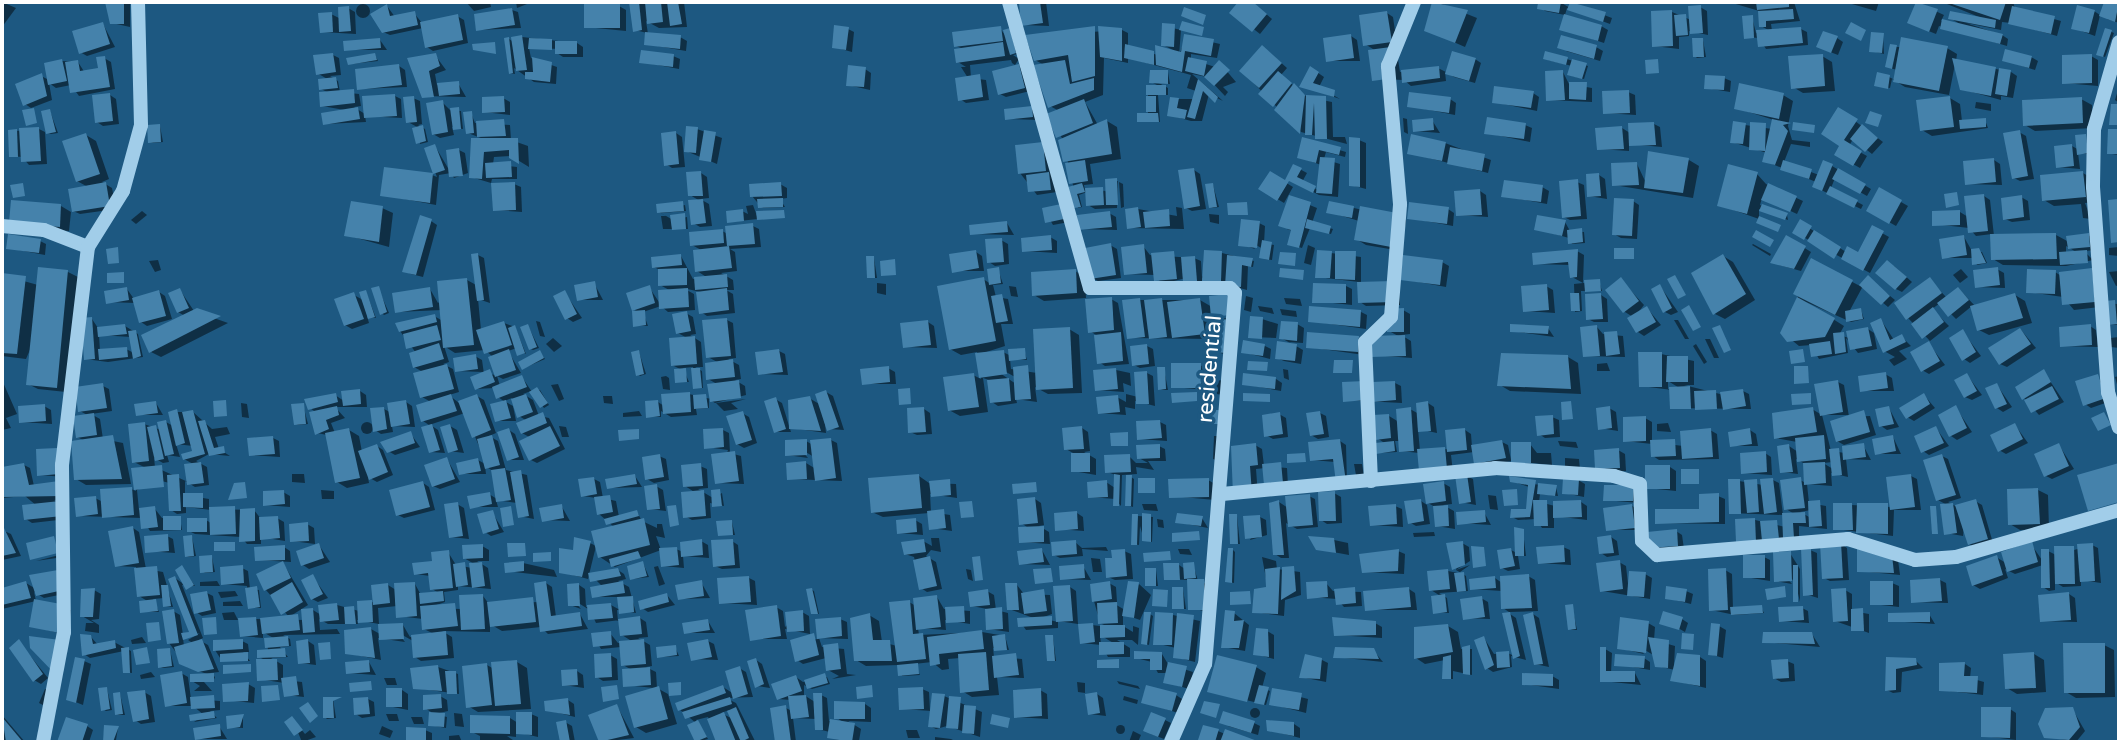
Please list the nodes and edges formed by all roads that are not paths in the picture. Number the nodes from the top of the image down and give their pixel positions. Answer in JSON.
{"nodes":[{"id":1,"x":138,"y":2,"type":"edge"},
{"id":2,"x":1009,"y":2,"type":"edge"},
{"id":3,"x":1414,"y":2,"type":"edge"},
{"id":4,"x":2119,"y":42,"type":"edge"},
{"id":5,"x":2,"y":226,"type":"edge"},
{"id":6,"x":88,"y":247,"type":"junction"},
{"id":7,"x":2119,"y":426,"type":"edge"},
{"id":8,"x":1371,"y":481,"type":"junction"},
{"id":9,"x":1222,"y":494,"type":"junction"},
{"id":10,"x":2119,"y":510,"type":"edge"},
{"id":11,"x":43,"y":742,"type":"edge"},
{"id":12,"x":1171,"y":742,"type":"edge"}],
"edges":[{"from":1,"to":6,"type":"street"},
{"from":2,"to":9,"type":"street","name":"residential"},
{"from":3,"to":8,"type":"street"},
{"from":4,"to":7,"type":"street"},
{"from":5,"to":6,"type":"street"},
{"from":6,"to":11,"type":"street"},
{"from":8,"to":9,"type":"street"},
{"from":8,"to":10,"type":"street"},
{"from":9,"to":12,"type":"street","name":"residential"}]}
